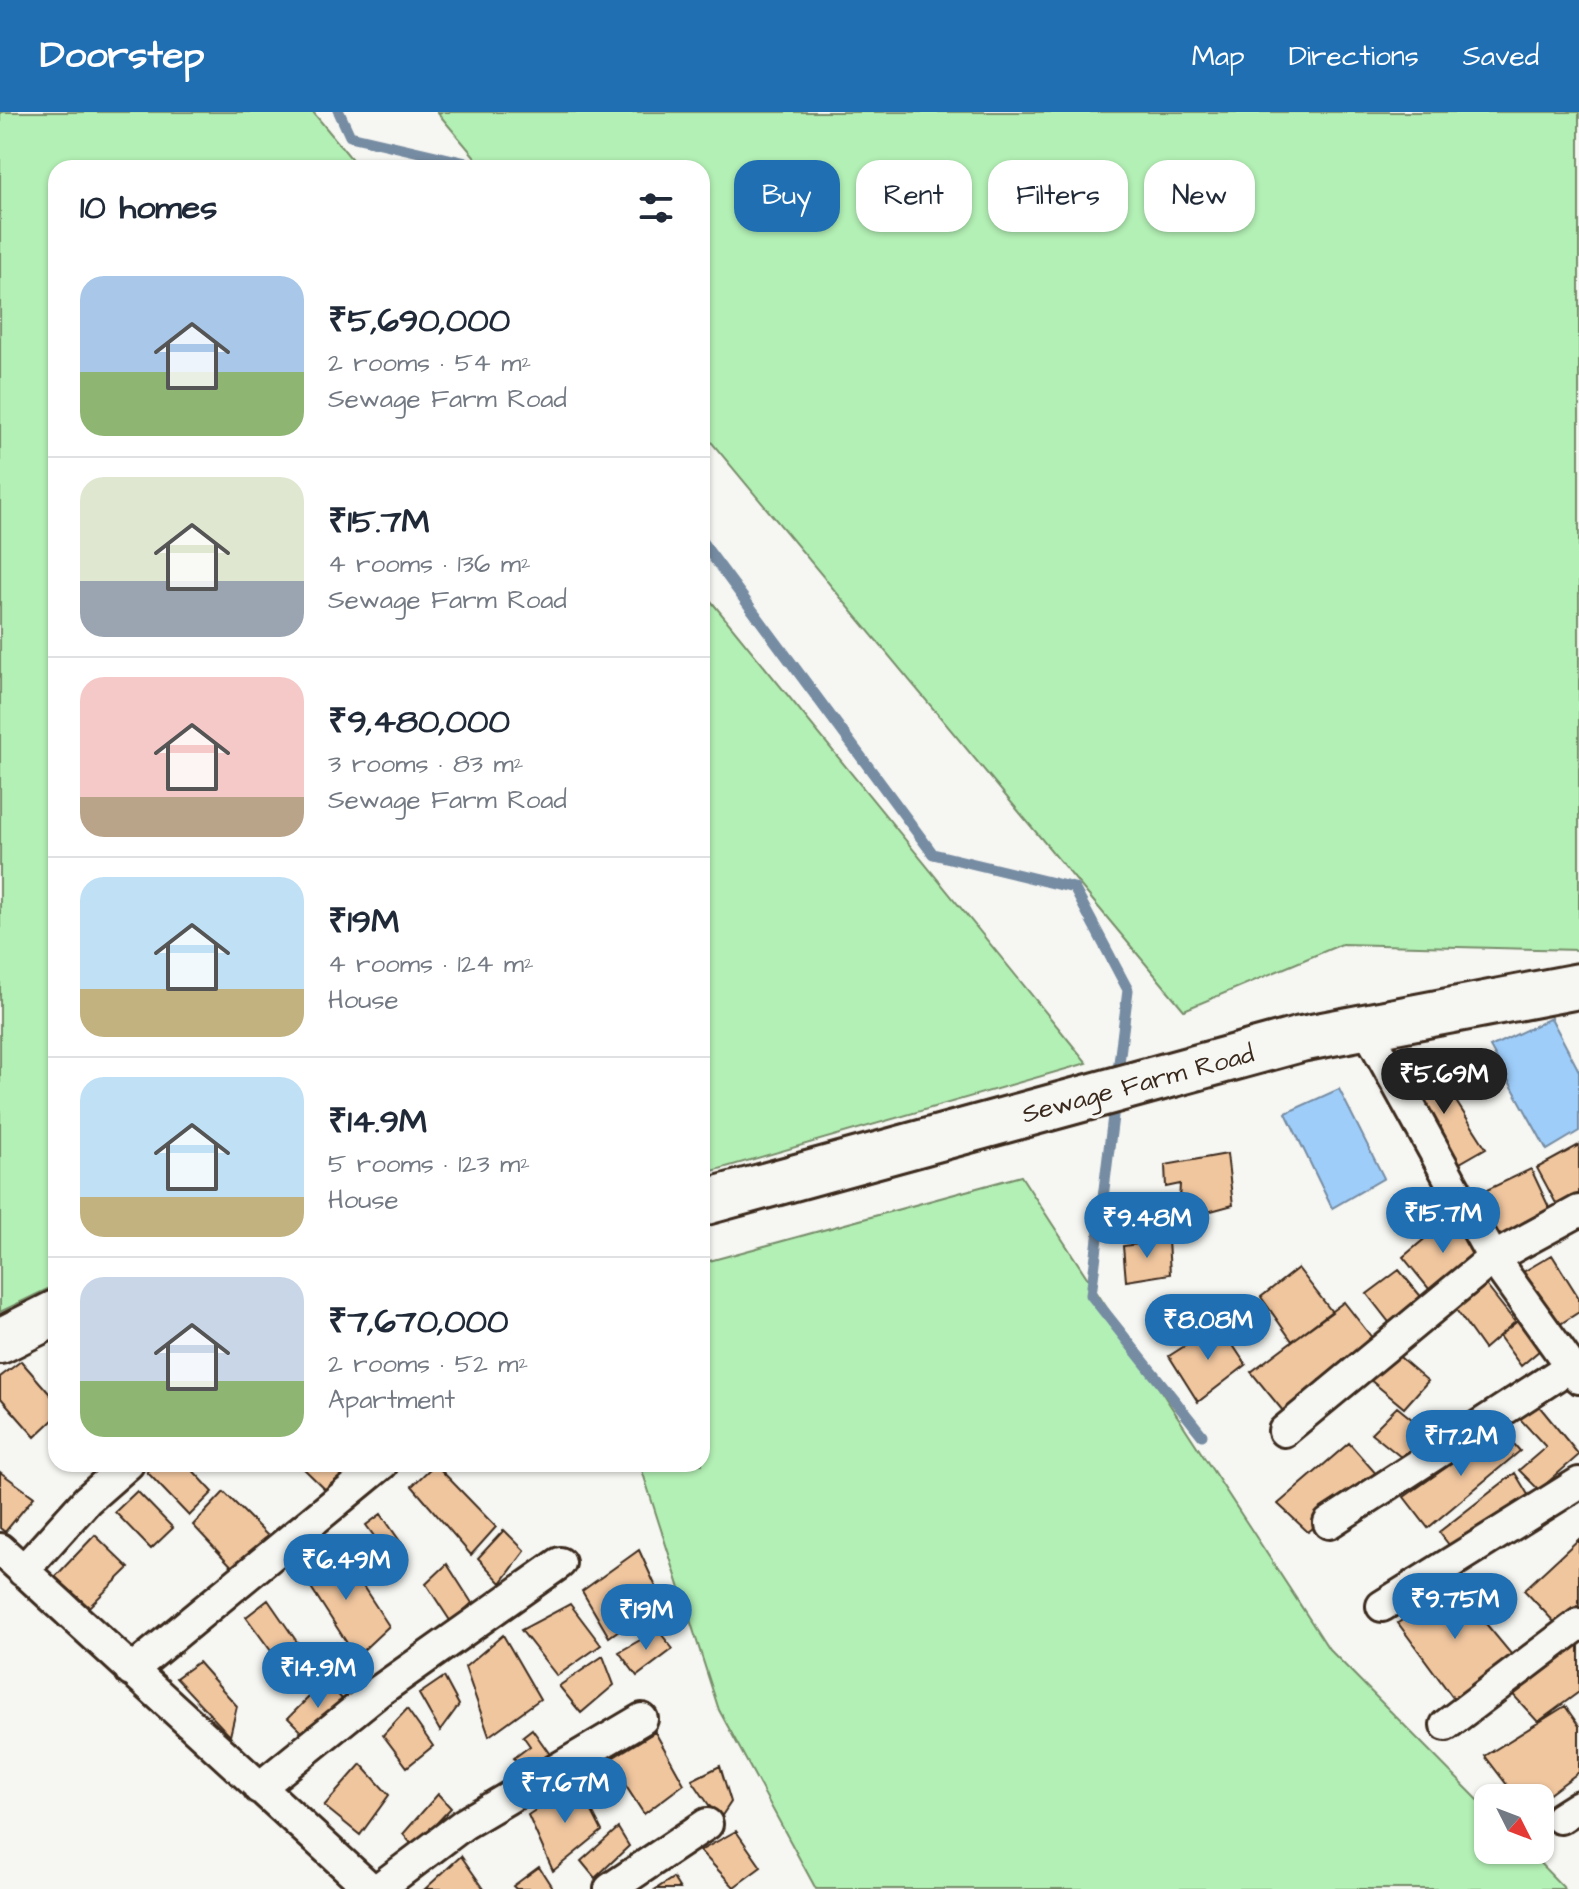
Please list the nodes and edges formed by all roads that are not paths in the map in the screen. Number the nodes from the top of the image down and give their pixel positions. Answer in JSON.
{"nodes":[{"id":1,"x":1579,"y":986,"type":"edge"},
{"id":2,"x":1366,"y":1027,"type":"junction"},
{"id":3,"x":710,"y":1201,"type":"edge"},
{"id":4,"x":1579,"y":1211,"type":"edge"},
{"id":5,"x":1493,"y":1258,"type":"junction"},
{"id":6,"x":48,"y":1317,"type":"edge"},
{"id":7,"x":0,"y":1341,"type":"edge"},
{"id":8,"x":1575,"y":1372,"type":"edge"},
{"id":9,"x":1284,"y":1431,"type":"dead end"},
{"id":10,"x":119,"y":1472,"type":"edge"},
{"id":11,"x":372,"y":1472,"type":"edge"},
{"id":12,"x":1579,"y":1483,"type":"edge"},
{"id":13,"x":1329,"y":1523,"type":"dead end"},
{"id":14,"x":0,"y":1549,"type":"edge"},
{"id":15,"x":560,"y":1563,"type":"dead end"},
{"id":16,"x":23,"y":1571,"type":"junction"},
{"id":17,"x":1382,"y":1606,"type":"dead end"},
{"id":18,"x":1579,"y":1624,"type":"edge"},
{"id":19,"x":131,"y":1671,"type":"junction"},
{"id":20,"x":642,"y":1719,"type":"dead end"},
{"id":21,"x":1446,"y":1725,"type":"dead end"},
{"id":22,"x":259,"y":1788,"type":"junction"},
{"id":23,"x":707,"y":1824,"type":"dead end"},
{"id":24,"x":371,"y":1889,"type":"edge"},
{"id":25,"x":378,"y":1889,"type":"edge"},
{"id":26,"x":610,"y":1889,"type":"edge"}],
"edges":[{"from":1,"to":2,"type":"main road","name":"Sewage Farm Road"},
{"from":2,"to":3,"type":"main road","name":"Sewage Farm Road"},
{"from":2,"to":5,"type":"street"},
{"from":4,"to":5,"type":"street"},
{"from":5,"to":8,"type":"street"},
{"from":5,"to":9,"type":"street"},
{"from":6,"to":7,"type":"main road"},
{"from":8,"to":13,"type":"street"},
{"from":10,"to":16,"type":"street"},
{"from":11,"to":19,"type":"street"},
{"from":12,"to":17,"type":"street"},
{"from":14,"to":16,"type":"street"},
{"from":15,"to":22,"type":"street"},
{"from":16,"to":19,"type":"street"},
{"from":18,"to":21,"type":"street"},
{"from":19,"to":22,"type":"street"},
{"from":20,"to":25,"type":"street"},
{"from":22,"to":24,"type":"street"},
{"from":23,"to":26,"type":"street"}]}
